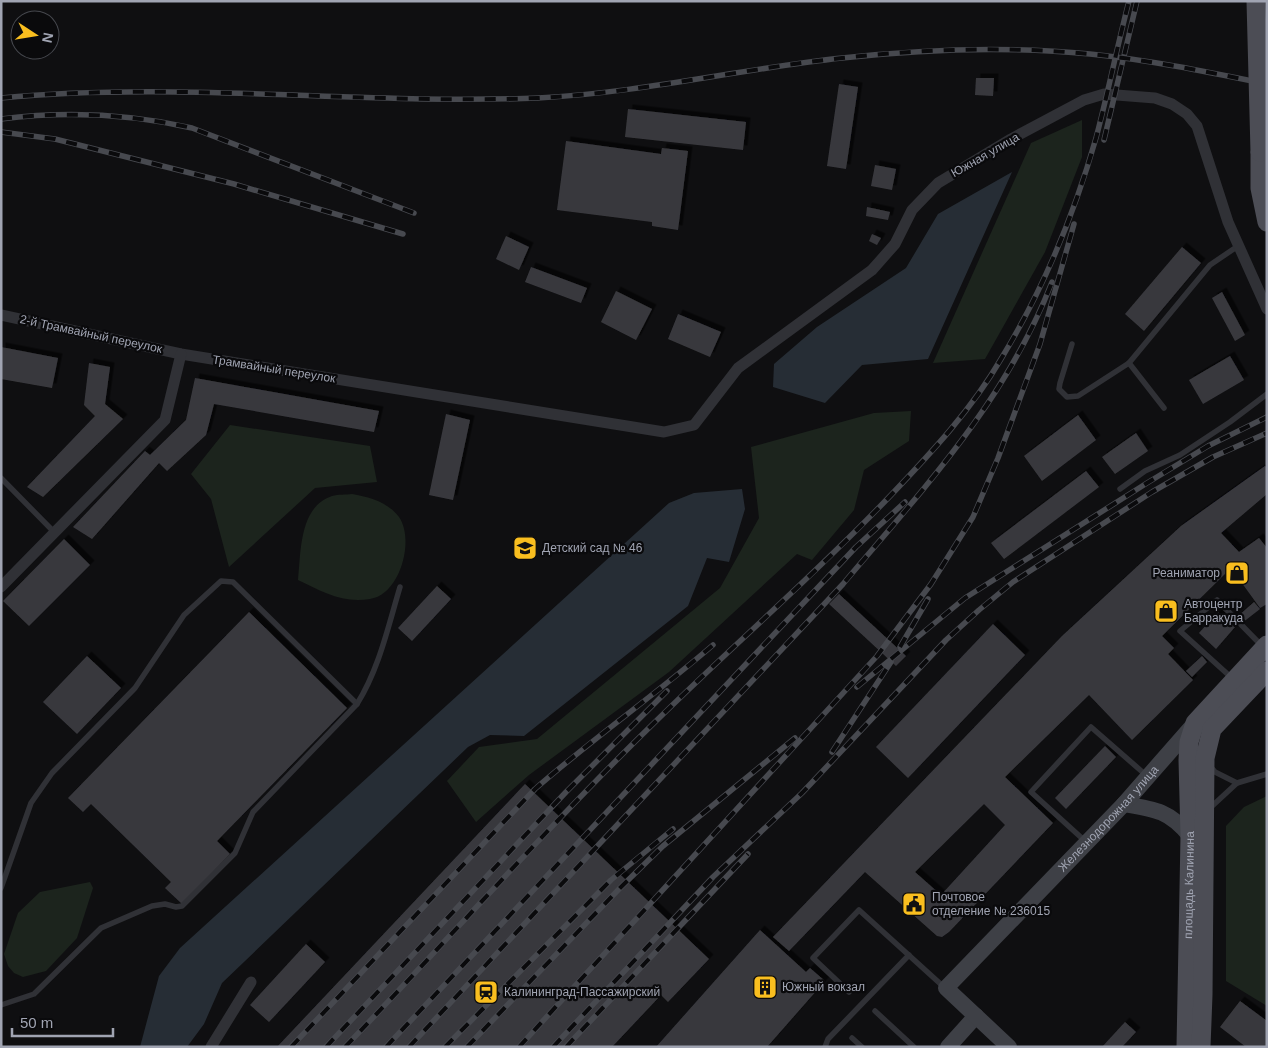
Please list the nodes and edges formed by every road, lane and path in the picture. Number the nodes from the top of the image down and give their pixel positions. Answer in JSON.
{"nodes":[{"id":1,"x":1256,"y":1,"type":"edge"},
{"id":2,"x":1267,"y":222,"type":"edge"},
{"id":3,"x":1238,"y":246,"type":"junction"},
{"id":4,"x":1267,"y":309,"type":"edge"},
{"id":5,"x":1,"y":315,"type":"edge"},
{"id":6,"x":1072,"y":344,"type":"dead end"},
{"id":7,"x":181,"y":354,"type":"junction"},
{"id":8,"x":1129,"y":363,"type":"junction"},
{"id":9,"x":1267,"y":394,"type":"edge"},
{"id":10,"x":1164,"y":408,"type":"dead end"},
{"id":11,"x":664,"y":432,"type":"joint"},
{"id":12,"x":1,"y":478,"type":"edge"},
{"id":13,"x":1120,"y":489,"type":"dead end"},
{"id":14,"x":55,"y":533,"type":"junction"},
{"id":15,"x":1,"y":587,"type":"edge"},
{"id":16,"x":400,"y":587,"type":"dead end"},
{"id":17,"x":1265,"y":646,"type":"edge"},
{"id":18,"x":1267,"y":670,"type":"edge"},
{"id":19,"x":1234,"y":680,"type":"junction"},
{"id":20,"x":357,"y":704,"type":"junction"},
{"id":21,"x":1195,"y":723,"type":"junction"},
{"id":22,"x":1205,"y":758,"type":"junction"},
{"id":23,"x":1267,"y":774,"type":"edge"},
{"id":24,"x":1147,"y":776,"type":"junction"},
{"id":25,"x":1238,"y":783,"type":"junction"},
{"id":26,"x":1124,"y":804,"type":"junction"},
{"id":27,"x":1204,"y":814,"type":"junction"},
{"id":28,"x":1190,"y":836,"type":"junction"},
{"id":29,"x":1086,"y":842,"type":"junction"},
{"id":30,"x":1,"y":888,"type":"edge"},
{"id":31,"x":909,"y":955,"type":"junction"},
{"id":32,"x":251,"y":982,"type":"dead end"},
{"id":33,"x":946,"y":988,"type":"junction"},
{"id":34,"x":849,"y":992,"type":"dead end"},
{"id":35,"x":2,"y":1003,"type":"edge"},
{"id":36,"x":875,"y":1011,"type":"dead end"},
{"id":37,"x":976,"y":1016,"type":"junction"},
{"id":38,"x":852,"y":1038,"type":"dead end"},
{"id":39,"x":211,"y":1047,"type":"edge"},
{"id":40,"x":825,"y":1047,"type":"edge"},
{"id":41,"x":862,"y":1047,"type":"edge"},
{"id":42,"x":914,"y":1047,"type":"edge"},
{"id":43,"x":948,"y":1047,"type":"edge"},
{"id":44,"x":1008,"y":1047,"type":"edge"},
{"id":45,"x":1186,"y":1047,"type":"edge"},
{"id":46,"x":1201,"y":1047,"type":"edge"}],
"edges":[{"from":1,"to":2,"type":"main road","bridge":true},
{"from":3,"to":4,"type":"street","name":"Южная улица"},
{"from":3,"to":8,"type":"lane"},
{"from":3,"to":11,"type":"street","name":"Южная улица"},
{"from":5,"to":7,"type":"street","name":"2-й Трамвайный переулок"},
{"from":6,"to":8,"type":"lane"},
{"from":7,"to":11,"type":"street","name":"Трамвайный переулок"},
{"from":7,"to":14,"type":"street"},
{"from":8,"to":10,"type":"lane"},
{"from":9,"to":13,"type":"lane"},
{"from":12,"to":14,"type":"lane"},
{"from":14,"to":15,"type":"street"},
{"from":16,"to":20,"type":"lane"},
{"from":17,"to":19,"type":"main road","name":"Железнодорожная улица"},
{"from":17,"to":19,"type":"lane"},
{"from":18,"to":22,"type":"main road","name":"площадь Калинина"},
{"from":19,"to":21,"type":"main road","name":"Железнодорожная улица"},
{"from":20,"to":30,"type":"lane"},
{"from":20,"to":35,"type":"lane"},
{"from":21,"to":24,"type":"street","name":"Железнодорожная улица"},
{"from":21,"to":28,"type":"main road","name":"площадь Калинина"},
{"from":22,"to":25,"type":"lane"},
{"from":22,"to":27,"type":"main road","name":"площадь Калинина"},
{"from":23,"to":25,"type":"lane"},
{"from":24,"to":26,"type":"street","name":"Железнодорожная улица"},
{"from":24,"to":29,"type":"lane"},
{"from":25,"to":27,"type":"lane"},
{"from":26,"to":28,"type":"street"},
{"from":26,"to":29,"type":"street","name":"Железнодорожная улица"},
{"from":27,"to":46,"type":"main road","name":"площадь Калинина"},
{"from":28,"to":45,"type":"main road","name":"площадь Калинина"},
{"from":29,"to":33,"type":"street","name":"Железнодорожная улица"},
{"from":31,"to":33,"type":"lane"},
{"from":31,"to":34,"type":"lane"},
{"from":31,"to":40,"type":"lane"},
{"from":32,"to":39,"type":"street"},
{"from":33,"to":37,"type":"street"},
{"from":36,"to":42,"type":"lane"},
{"from":37,"to":43,"type":"street"},
{"from":37,"to":44,"type":"street"},
{"from":38,"to":41,"type":"lane"}]}
